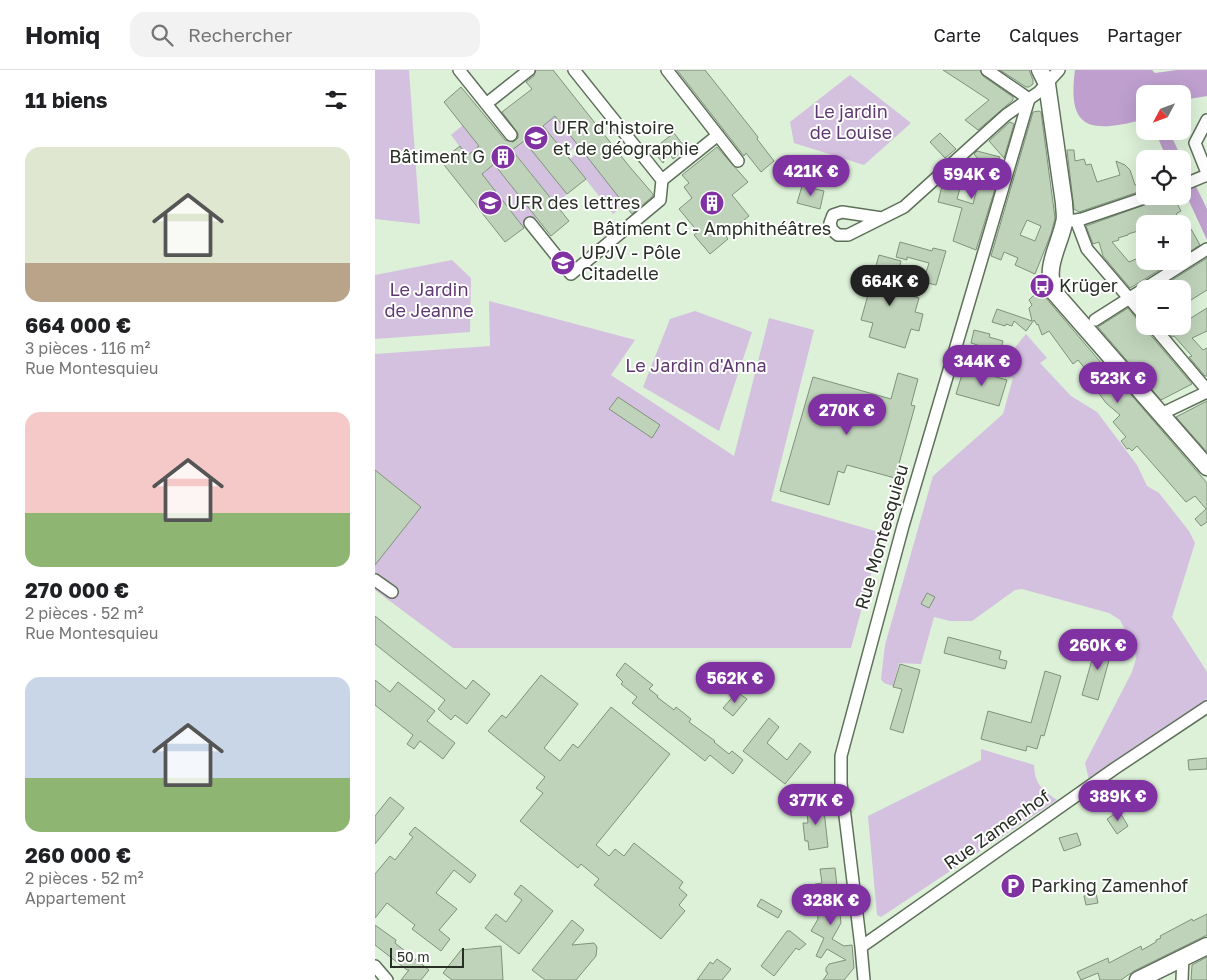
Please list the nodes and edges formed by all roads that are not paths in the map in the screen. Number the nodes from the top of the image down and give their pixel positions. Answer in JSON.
{"nodes":[{"id":1,"x":459,"y":70,"type":"edge"},
{"id":2,"x":529,"y":70,"type":"edge"},
{"id":3,"x":575,"y":70,"type":"edge"},
{"id":4,"x":667,"y":70,"type":"edge"},
{"id":5,"x":987,"y":70,"type":"edge"},
{"id":6,"x":1059,"y":70,"type":"edge"},
{"id":7,"x":1044,"y":77,"type":"edge"},
{"id":8,"x":1029,"y":98,"type":"junction"},
{"id":9,"x":486,"y":104,"type":"junction"},
{"id":10,"x":1207,"y":120,"type":"edge"},
{"id":11,"x":511,"y":136,"type":"dead end"},
{"id":12,"x":718,"y":136,"type":"junction"},
{"id":13,"x":738,"y":161,"type":"dead end"},
{"id":14,"x":1204,"y":176,"type":"edge"},
{"id":15,"x":662,"y":180,"type":"junction"},
{"id":16,"x":1191,"y":182,"type":"edge"},
{"id":17,"x":1136,"y":200,"type":"edge"},
{"id":18,"x":882,"y":218,"type":"dead end"},
{"id":19,"x":1071,"y":221,"type":"junction"},
{"id":20,"x":529,"y":223,"type":"dead end"},
{"id":21,"x":1207,"y":249,"type":"edge"},
{"id":22,"x":1128,"y":298,"type":"junction"},
{"id":23,"x":1136,"y":307,"type":"edge"},
{"id":24,"x":1095,"y":320,"type":"dead end"},
{"id":25,"x":1160,"y":335,"type":"edge"},
{"id":26,"x":1207,"y":391,"type":"edge"},
{"id":27,"x":1161,"y":414,"type":"junction"},
{"id":28,"x":1207,"y":467,"type":"edge"},
{"id":29,"x":375,"y":580,"type":"edge"},
{"id":30,"x":392,"y":592,"type":"dead end"},
{"id":31,"x":1207,"y":707,"type":"edge"},
{"id":32,"x":1207,"y":946,"type":"edge"},
{"id":33,"x":861,"y":947,"type":"junction"},
{"id":34,"x":1183,"y":956,"type":"junction"},
{"id":35,"x":375,"y":966,"type":"edge"},
{"id":36,"x":387,"y":980,"type":"edge"},
{"id":37,"x":864,"y":980,"type":"edge"},
{"id":38,"x":1138,"y":980,"type":"edge"},
{"id":39,"x":1182,"y":980,"type":"edge"}],
"edges":[{"from":1,"to":9,"type":"street"},
{"from":2,"to":9,"type":"street"},
{"from":3,"to":15,"type":"street"},
{"from":4,"to":12,"type":"street"},
{"from":5,"to":8,"type":"street"},
{"from":6,"to":7,"type":"street"},
{"from":7,"to":8,"type":"street"},
{"from":7,"to":19,"type":"street"},
{"from":8,"to":18,"type":"street"},
{"from":8,"to":33,"type":"street","name":"Rue Montesquieu"},
{"from":9,"to":11,"type":"street"},
{"from":10,"to":14,"type":"street"},
{"from":12,"to":13,"type":"street"},
{"from":12,"to":15,"type":"street"},
{"from":14,"to":16,"type":"street"},
{"from":15,"to":20,"type":"street"},
{"from":17,"to":19,"type":"street"},
{"from":19,"to":22,"type":"street"},
{"from":19,"to":27,"type":"street"},
{"from":21,"to":22,"type":"street"},
{"from":22,"to":23,"type":"street"},
{"from":22,"to":24,"type":"street"},
{"from":25,"to":26,"type":"street"},
{"from":26,"to":27,"type":"street"},
{"from":27,"to":28,"type":"street"},
{"from":29,"to":30,"type":"street"},
{"from":31,"to":33,"type":"street","name":"Rue Zamenhof"},
{"from":32,"to":34,"type":"street"},
{"from":33,"to":37,"type":"street"},
{"from":34,"to":38,"type":"street"},
{"from":34,"to":39,"type":"street"},
{"from":35,"to":36,"type":"street"}]}
